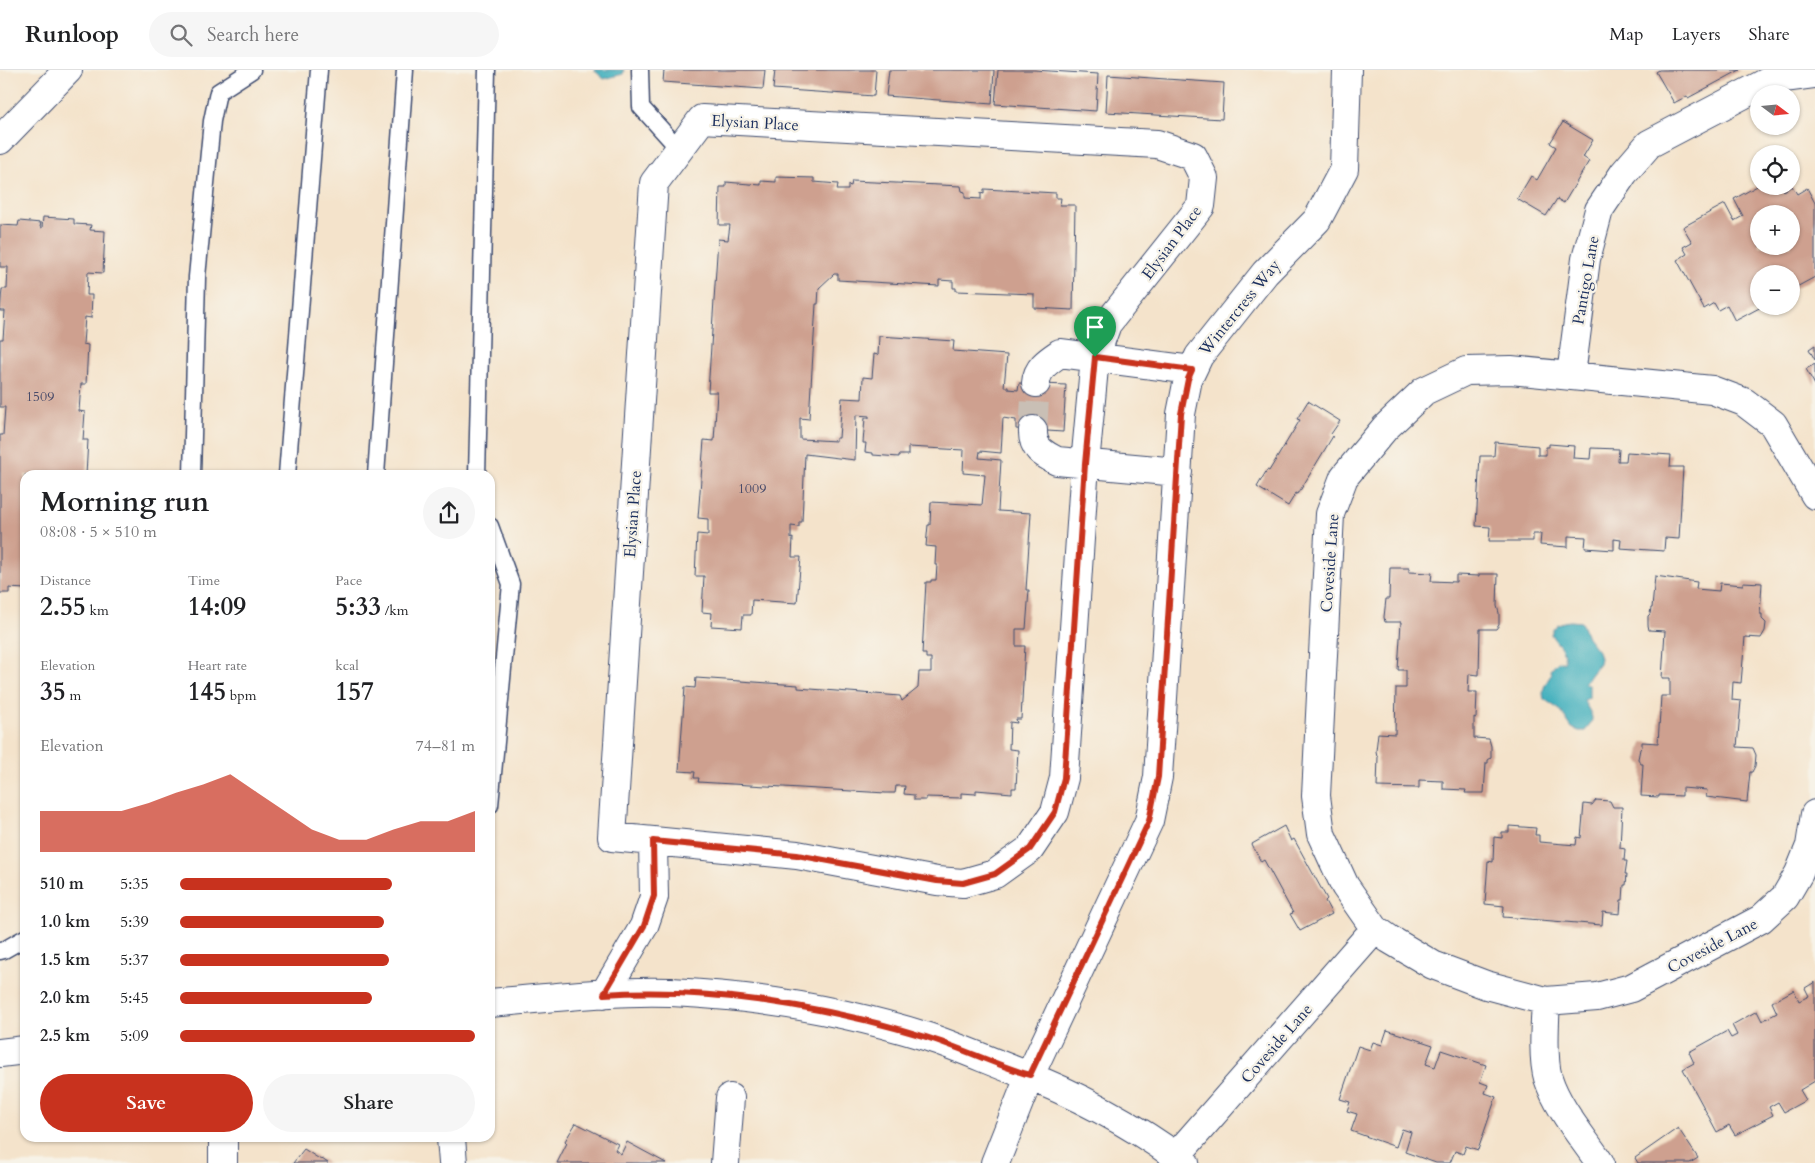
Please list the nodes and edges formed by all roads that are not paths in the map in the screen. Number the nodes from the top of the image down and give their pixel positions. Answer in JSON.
{"nodes":[{"id":1,"x":67,"y":70,"type":"edge"},
{"id":2,"x":253,"y":70,"type":"edge"},
{"id":3,"x":319,"y":70,"type":"edge"},
{"id":4,"x":405,"y":70,"type":"edge"},
{"id":5,"x":487,"y":70,"type":"edge"},
{"id":6,"x":640,"y":70,"type":"edge"},
{"id":7,"x":1347,"y":70,"type":"edge"},
{"id":8,"x":1815,"y":74,"type":"edge"},
{"id":9,"x":0,"y":140,"type":"edge"},
{"id":10,"x":679,"y":149,"type":"junction"},
{"id":11,"x":1095,"y":357,"type":"junction"},
{"id":12,"x":1192,"y":370,"type":"junction"},
{"id":13,"x":1571,"y":375,"type":"junction"},
{"id":14,"x":1036,"y":383,"type":"tunnel mouth"},
{"id":15,"x":1033,"y":430,"type":"tunnel mouth"},
{"id":16,"x":1085,"y":464,"type":"junction"},
{"id":17,"x":192,"y":470,"type":"edge"},
{"id":18,"x":287,"y":470,"type":"edge"},
{"id":19,"x":376,"y":470,"type":"edge"},
{"id":20,"x":478,"y":470,"type":"edge"},
{"id":21,"x":1178,"y":472,"type":"junction"},
{"id":22,"x":1815,"y":495,"type":"edge"},
{"id":23,"x":495,"y":552,"type":"edge"},
{"id":24,"x":498,"y":567,"type":"edge"},
{"id":25,"x":495,"y":752,"type":"edge"},
{"id":26,"x":1815,"y":814,"type":"edge"},
{"id":27,"x":653,"y":841,"type":"junction"},
{"id":28,"x":1375,"y":929,"type":"junction"},
{"id":29,"x":20,"y":941,"type":"edge"},
{"id":30,"x":0,"y":951,"type":"edge"},
{"id":31,"x":604,"y":994,"type":"junction"},
{"id":32,"x":1546,"y":1001,"type":"junction"},
{"id":33,"x":495,"y":1003,"type":"edge"},
{"id":34,"x":20,"y":1051,"type":"edge"},
{"id":35,"x":0,"y":1053,"type":"edge"},
{"id":36,"x":1030,"y":1075,"type":"junction"},
{"id":37,"x":730,"y":1098,"type":"dead end"},
{"id":38,"x":223,"y":1142,"type":"edge"},
{"id":39,"x":451,"y":1142,"type":"edge"},
{"id":40,"x":1181,"y":1160,"type":"edge"},
{"id":41,"x":223,"y":1163,"type":"edge"},
{"id":42,"x":452,"y":1163,"type":"edge"},
{"id":43,"x":725,"y":1163,"type":"edge"},
{"id":44,"x":995,"y":1163,"type":"edge"},
{"id":45,"x":1600,"y":1163,"type":"edge"}],
"edges":[{"from":1,"to":9,"type":"street"},
{"from":2,"to":17,"type":"lane"},
{"from":3,"to":18,"type":"lane"},
{"from":4,"to":19,"type":"lane"},
{"from":5,"to":20,"type":"lane"},
{"from":6,"to":10,"type":"lane"},
{"from":7,"to":12,"type":"street","name":"Wintercress Way"},
{"from":8,"to":13,"type":"street","name":"Pantigo Lane"},
{"from":10,"to":11,"type":"street","name":"Elysian Place"},
{"from":10,"to":27,"type":"street","name":"Elysian Place"},
{"from":11,"to":12,"type":"street"},
{"from":11,"to":14,"type":"street"},
{"from":11,"to":16,"type":"street","name":"Elysian Place"},
{"from":12,"to":21,"type":"street","name":"Wintercress Way"},
{"from":13,"to":22,"type":"street","name":"Coveside Lane"},
{"from":13,"to":28,"type":"street","name":"Coveside Lane"},
{"from":15,"to":16,"type":"street"},
{"from":16,"to":21,"type":"street"},
{"from":16,"to":27,"type":"street","name":"Elysian Place"},
{"from":21,"to":36,"type":"street","name":"Wintercress Way"},
{"from":23,"to":24,"type":"lane"},
{"from":24,"to":25,"type":"lane"},
{"from":26,"to":32,"type":"street","name":"Coveside Lane"},
{"from":27,"to":31,"type":"street"},
{"from":28,"to":32,"type":"street","name":"Coveside Lane"},
{"from":28,"to":40,"type":"street","name":"Coveside Lane"},
{"from":29,"to":30,"type":"lane"},
{"from":31,"to":33,"type":"street"},
{"from":31,"to":36,"type":"street"},
{"from":32,"to":45,"type":"street"},
{"from":34,"to":35,"type":"street"},
{"from":36,"to":40,"type":"street"},
{"from":36,"to":44,"type":"street","name":"Wintercress Way"},
{"from":37,"to":43,"type":"street"},
{"from":38,"to":41,"type":"street"},
{"from":39,"to":42,"type":"street"}]}
